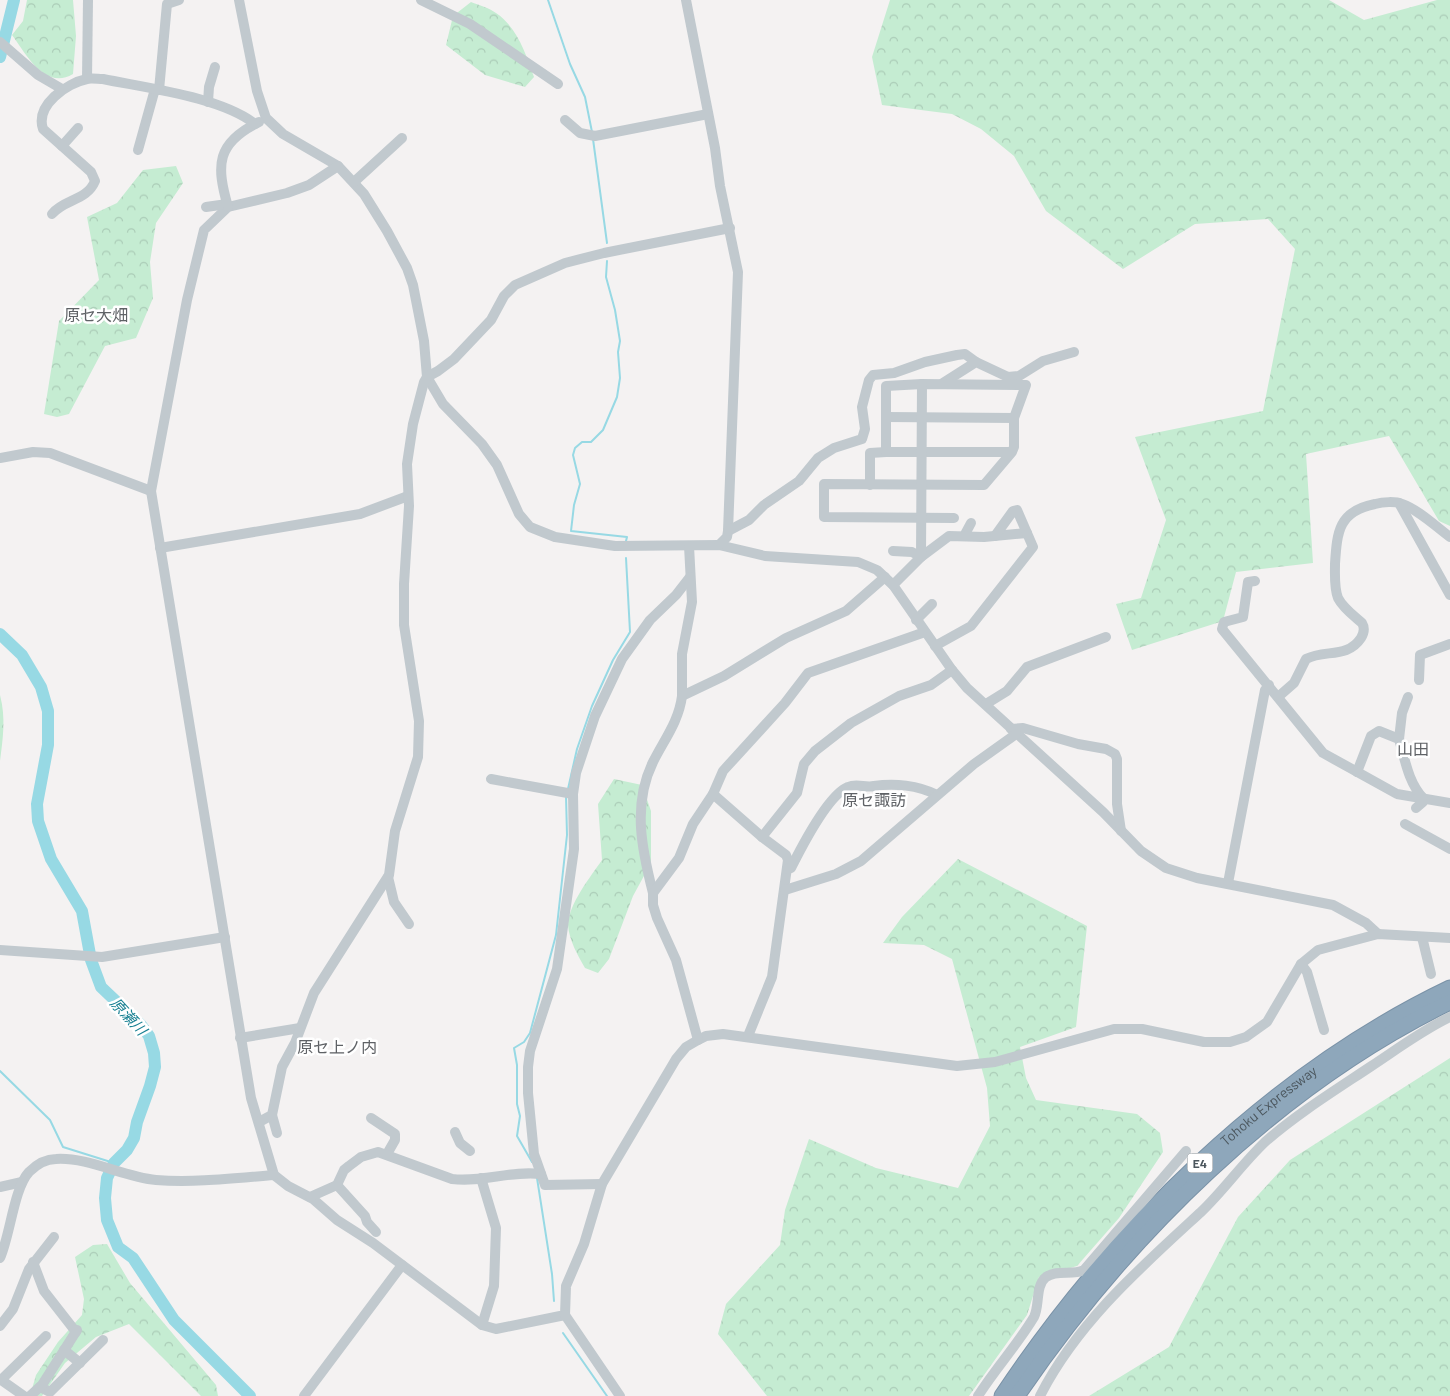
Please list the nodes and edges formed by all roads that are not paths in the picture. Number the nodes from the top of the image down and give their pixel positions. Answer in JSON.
{"nodes":[{"id":1,"x":88,"y":0,"type":"edge"},
{"id":2,"x":179,"y":0,"type":"edge"},
{"id":3,"x":239,"y":0,"type":"edge"},
{"id":4,"x":421,"y":0,"type":"edge"},
{"id":5,"x":686,"y":0,"type":"edge"},
{"id":6,"x":0,"y":42,"type":"edge"},
{"id":7,"x":215,"y":67,"type":"dead end"},
{"id":8,"x":87,"y":79,"type":"junction"},
{"id":9,"x":558,"y":84,"type":"dead end"},
{"id":10,"x":62,"y":89,"type":"junction"},
{"id":11,"x":157,"y":90,"type":"junction"},
{"id":12,"x":208,"y":102,"type":"junction"},
{"id":13,"x":708,"y":114,"type":"junction"},
{"id":14,"x":266,"y":118,"type":"junction"},
{"id":15,"x":566,"y":120,"type":"dead end"},
{"id":16,"x":255,"y":124,"type":"junction"},
{"id":17,"x":78,"y":128,"type":"dead end"},
{"id":18,"x":402,"y":138,"type":"dead end"},
{"id":19,"x":62,"y":146,"type":"junction"},
{"id":20,"x":138,"y":150,"type":"dead end"},
{"id":21,"x":338,"y":166,"type":"junction"},
{"id":22,"x":354,"y":182,"type":"junction"},
{"id":23,"x":228,"y":206,"type":"junction"},
{"id":24,"x":206,"y":207,"type":"dead end"},
{"id":25,"x":52,"y":214,"type":"dead end"},
{"id":26,"x":730,"y":228,"type":"junction"},
{"id":27,"x":1074,"y":352,"type":"dead end"},
{"id":28,"x":976,"y":362,"type":"junction"},
{"id":29,"x":427,"y":377,"type":"junction"},
{"id":30,"x":922,"y":384,"type":"junction"},
{"id":31,"x":942,"y":384,"type":"junction"},
{"id":32,"x":887,"y":417,"type":"junction"},
{"id":33,"x":923,"y":417,"type":"junction"},
{"id":34,"x":1014,"y":418,"type":"junction"},
{"id":35,"x":886,"y":452,"type":"junction"},
{"id":36,"x":922,"y":452,"type":"junction"},
{"id":37,"x":1012,"y":452,"type":"junction"},
{"id":38,"x":0,"y":458,"type":"edge"},
{"id":39,"x":870,"y":484,"type":"junction"},
{"id":40,"x":922,"y":485,"type":"junction"},
{"id":41,"x":151,"y":491,"type":"junction"},
{"id":42,"x":408,"y":496,"type":"junction"},
{"id":43,"x":1399,"y":503,"type":"junction"},
{"id":44,"x":954,"y":518,"type":"dead end"},
{"id":45,"x":922,"y":519,"type":"junction"},
{"id":46,"x":971,"y":523,"type":"dead end"},
{"id":47,"x":728,"y":531,"type":"junction"},
{"id":48,"x":1027,"y":533,"type":"junction"},
{"id":49,"x":964,"y":536,"type":"junction"},
{"id":50,"x":995,"y":536,"type":"junction"},
{"id":51,"x":1450,"y":537,"type":"edge"},
{"id":52,"x":720,"y":545,"type":"junction"},
{"id":53,"x":690,"y":546,"type":"junction"},
{"id":54,"x":160,"y":548,"type":"junction"},
{"id":55,"x":893,"y":551,"type":"dead end"},
{"id":56,"x":922,"y":557,"type":"junction"},
{"id":57,"x":690,"y":577,"type":"junction"},
{"id":58,"x":889,"y":581,"type":"junction"},
{"id":59,"x":1255,"y":581,"type":"dead end"},
{"id":60,"x":1450,"y":595,"type":"edge"},
{"id":61,"x":932,"y":604,"type":"dead end"},
{"id":62,"x":916,"y":620,"type":"junction"},
{"id":63,"x":925,"y":632,"type":"junction"},
{"id":64,"x":1106,"y":637,"type":"dead end"},
{"id":65,"x":1450,"y":644,"type":"edge"},
{"id":66,"x":936,"y":646,"type":"junction"},
{"id":67,"x":952,"y":670,"type":"junction"},
{"id":68,"x":1419,"y":680,"type":"dead end"},
{"id":69,"x":1269,"y":685,"type":"junction"},
{"id":70,"x":682,"y":696,"type":"junction"},
{"id":71,"x":1278,"y":697,"type":"junction"},
{"id":72,"x":1408,"y":697,"type":"dead end"},
{"id":73,"x":986,"y":704,"type":"junction"},
{"id":74,"x":1014,"y":732,"type":"junction"},
{"id":75,"x":1399,"y":739,"type":"junction"},
{"id":76,"x":1399,"y":766,"type":"dead end"},
{"id":77,"x":1357,"y":772,"type":"junction"},
{"id":78,"x":1410,"y":776,"type":"junction"},
{"id":79,"x":490,"y":779,"type":"dead end"},
{"id":80,"x":568,"y":793,"type":"junction"},
{"id":81,"x":713,"y":794,"type":"junction"},
{"id":82,"x":937,"y":795,"type":"junction"},
{"id":83,"x":1424,"y":798,"type":"junction"},
{"id":84,"x":1450,"y":802,"type":"edge"},
{"id":85,"x":1416,"y":808,"type":"dead end"},
{"id":86,"x":1405,"y":824,"type":"dead end"},
{"id":87,"x":1121,"y":831,"type":"junction"},
{"id":88,"x":762,"y":837,"type":"junction"},
{"id":89,"x":1450,"y":849,"type":"edge"},
{"id":90,"x":788,"y":869,"type":"junction"},
{"id":91,"x":388,"y":876,"type":"junction"},
{"id":92,"x":1228,"y":883,"type":"junction"},
{"id":93,"x":785,"y":890,"type":"junction"},
{"id":94,"x":653,"y":893,"type":"junction"},
{"id":95,"x":409,"y":924,"type":"dead end"},
{"id":96,"x":1378,"y":934,"type":"junction"},
{"id":97,"x":225,"y":937,"type":"junction"},
{"id":98,"x":1422,"y":937,"type":"junction"},
{"id":99,"x":1450,"y":938,"type":"edge"},
{"id":100,"x":0,"y":950,"type":"edge"},
{"id":101,"x":1301,"y":964,"type":"junction"},
{"id":102,"x":1431,"y":974,"type":"dead end"},
{"id":103,"x":1450,"y":988,"type":"edge"},
{"id":104,"x":1450,"y":1002,"type":"edge"},
{"id":105,"x":1450,"y":1017,"type":"edge"},
{"id":106,"x":300,"y":1028,"type":"junction"},
{"id":107,"x":1324,"y":1030,"type":"dead end"},
{"id":108,"x":748,"y":1036,"type":"junction"},
{"id":109,"x":240,"y":1038,"type":"junction"},
{"id":110,"x":698,"y":1040,"type":"junction"},
{"id":111,"x":272,"y":1115,"type":"junction"},
{"id":112,"x":371,"y":1118,"type":"dead end"},
{"id":113,"x":258,"y":1122,"type":"junction"},
{"id":114,"x":455,"y":1132,"type":"dead end"},
{"id":115,"x":277,"y":1133,"type":"dead end"},
{"id":116,"x":470,"y":1151,"type":"dead end"},
{"id":117,"x":1186,"y":1151,"type":"dead end"},
{"id":118,"x":387,"y":1154,"type":"junction"},
{"id":119,"x":541,"y":1174,"type":"junction"},
{"id":120,"x":274,"y":1175,"type":"junction"},
{"id":121,"x":481,"y":1178,"type":"junction"},
{"id":122,"x":22,"y":1182,"type":"junction"},
{"id":123,"x":602,"y":1184,"type":"junction"},
{"id":124,"x":337,"y":1185,"type":"junction"},
{"id":125,"x":0,"y":1187,"type":"edge"},
{"id":126,"x":310,"y":1197,"type":"junction"},
{"id":127,"x":367,"y":1222,"type":"junction"},
{"id":128,"x":376,"y":1232,"type":"dead end"},
{"id":129,"x":358,"y":1233,"type":"junction"},
{"id":130,"x":54,"y":1237,"type":"dead end"},
{"id":131,"x":0,"y":1258,"type":"edge"},
{"id":132,"x":33,"y":1262,"type":"junction"},
{"id":133,"x":402,"y":1265,"type":"junction"},
{"id":134,"x":565,"y":1315,"type":"junction"},
{"id":135,"x":482,"y":1325,"type":"junction"},
{"id":136,"x":0,"y":1326,"type":"edge"},
{"id":137,"x":46,"y":1336,"type":"dead end"},
{"id":138,"x":103,"y":1340,"type":"dead end"},
{"id":139,"x":64,"y":1350,"type":"junction"},
{"id":140,"x":80,"y":1363,"type":"junction"},
{"id":141,"x":0,"y":1380,"type":"edge"},
{"id":142,"x":40,"y":1387,"type":"junction"},
{"id":143,"x":24,"y":1396,"type":"edge"},
{"id":144,"x":30,"y":1396,"type":"edge"},
{"id":145,"x":304,"y":1396,"type":"edge"},
{"id":146,"x":620,"y":1396,"type":"edge"},
{"id":147,"x":978,"y":1396,"type":"edge"},
{"id":148,"x":1002,"y":1396,"type":"edge"},
{"id":149,"x":1017,"y":1396,"type":"edge"},
{"id":150,"x":1040,"y":1396,"type":"edge"}],
"edges":[{"from":1,"to":8,"type":"street"},
{"from":2,"to":11,"type":"street"},
{"from":3,"to":14,"type":"street"},
{"from":4,"to":9,"type":"street"},
{"from":5,"to":13,"type":"street"},
{"from":6,"to":10,"type":"street"},
{"from":7,"to":12,"type":"street"},
{"from":8,"to":10,"type":"street"},
{"from":8,"to":11,"type":"street"},
{"from":10,"to":19,"type":"street"},
{"from":11,"to":12,"type":"street"},
{"from":11,"to":20,"type":"street"},
{"from":12,"to":16,"type":"street"},
{"from":13,"to":15,"type":"street"},
{"from":13,"to":26,"type":"street"},
{"from":14,"to":16,"type":"street"},
{"from":14,"to":21,"type":"street"},
{"from":16,"to":23,"type":"street"},
{"from":17,"to":19,"type":"street"},
{"from":18,"to":22,"type":"street"},
{"from":19,"to":25,"type":"street"},
{"from":21,"to":22,"type":"street"},
{"from":21,"to":23,"type":"street"},
{"from":22,"to":29,"type":"street"},
{"from":23,"to":24,"type":"street"},
{"from":23,"to":41,"type":"street"},
{"from":26,"to":29,"type":"street"},
{"from":26,"to":47,"type":"street"},
{"from":27,"to":28,"type":"street"},
{"from":28,"to":31,"type":"street"},
{"from":28,"to":47,"type":"street"},
{"from":29,"to":42,"type":"street"},
{"from":29,"to":53,"type":"street"},
{"from":30,"to":31,"type":"street"},
{"from":30,"to":32,"type":"street"},
{"from":30,"to":33,"type":"street"},
{"from":31,"to":34,"type":"street"},
{"from":32,"to":33,"type":"street"},
{"from":32,"to":35,"type":"street"},
{"from":33,"to":34,"type":"street"},
{"from":33,"to":36,"type":"street"},
{"from":34,"to":37,"type":"street"},
{"from":35,"to":36,"type":"street"},
{"from":35,"to":39,"type":"street"},
{"from":36,"to":37,"type":"street"},
{"from":36,"to":40,"type":"street"},
{"from":37,"to":40,"type":"street"},
{"from":38,"to":41,"type":"street"},
{"from":39,"to":40,"type":"street"},
{"from":39,"to":45,"type":"street"},
{"from":40,"to":45,"type":"street"},
{"from":41,"to":54,"type":"street"},
{"from":42,"to":54,"type":"street"},
{"from":42,"to":91,"type":"street"},
{"from":43,"to":51,"type":"street"},
{"from":43,"to":60,"type":"street"},
{"from":43,"to":71,"type":"street"},
{"from":44,"to":45,"type":"street"},
{"from":45,"to":56,"type":"street"},
{"from":46,"to":49,"type":"street"},
{"from":47,"to":52,"type":"street"},
{"from":48,"to":50,"type":"street"},
{"from":48,"to":50,"type":"street"},
{"from":48,"to":66,"type":"street"},
{"from":49,"to":50,"type":"street"},
{"from":49,"to":56,"type":"street"},
{"from":52,"to":53,"type":"street"},
{"from":52,"to":58,"type":"street"},
{"from":53,"to":57,"type":"street"},
{"from":54,"to":97,"type":"street"},
{"from":55,"to":56,"type":"street"},
{"from":56,"to":58,"type":"street"},
{"from":57,"to":70,"type":"street"},
{"from":57,"to":80,"type":"street"},
{"from":58,"to":62,"type":"street"},
{"from":58,"to":70,"type":"street"},
{"from":59,"to":69,"type":"street"},
{"from":61,"to":62,"type":"street"},
{"from":62,"to":63,"type":"street"},
{"from":63,"to":66,"type":"street"},
{"from":63,"to":81,"type":"street"},
{"from":64,"to":73,"type":"street"},
{"from":65,"to":68,"type":"street"},
{"from":66,"to":67,"type":"street"},
{"from":67,"to":73,"type":"street"},
{"from":67,"to":88,"type":"street"},
{"from":69,"to":71,"type":"street"},
{"from":69,"to":92,"type":"street"},
{"from":70,"to":94,"type":"street"},
{"from":71,"to":77,"type":"street"},
{"from":72,"to":75,"type":"street"},
{"from":73,"to":74,"type":"street"},
{"from":74,"to":82,"type":"street"},
{"from":74,"to":87,"type":"street"},
{"from":74,"to":87,"type":"street"},
{"from":75,"to":77,"type":"street"},
{"from":75,"to":78,"type":"street"},
{"from":76,"to":78,"type":"street"},
{"from":77,"to":83,"type":"street"},
{"from":78,"to":83,"type":"street"},
{"from":79,"to":80,"type":"street"},
{"from":80,"to":119,"type":"street"},
{"from":81,"to":88,"type":"street"},
{"from":81,"to":94,"type":"street"},
{"from":82,"to":90,"type":"street"},
{"from":82,"to":93,"type":"street"},
{"from":83,"to":84,"type":"street"},
{"from":83,"to":85,"type":"street"},
{"from":86,"to":89,"type":"street"},
{"from":87,"to":92,"type":"street"},
{"from":88,"to":90,"type":"street"},
{"from":90,"to":93,"type":"street"},
{"from":91,"to":95,"type":"street"},
{"from":91,"to":106,"type":"street"},
{"from":92,"to":96,"type":"street"},
{"from":93,"to":108,"type":"street"},
{"from":94,"to":110,"type":"street"},
{"from":96,"to":98,"type":"street"},
{"from":96,"to":101,"type":"street"},
{"from":97,"to":100,"type":"street"},
{"from":97,"to":109,"type":"street"},
{"from":98,"to":99,"type":"street"},
{"from":98,"to":102,"type":"street"},
{"from":101,"to":107,"type":"street"},
{"from":101,"to":108,"type":"street"},
{"from":103,"to":148,"type":"highway","name":"Tohoku Expressway","number":"E4"},
{"from":104,"to":149,"type":"highway","name":"Tohoku Expressway","number":"E4"},
{"from":105,"to":150,"type":"street"},
{"from":106,"to":109,"type":"street"},
{"from":106,"to":111,"type":"street"},
{"from":108,"to":110,"type":"street"},
{"from":109,"to":113,"type":"street"},
{"from":110,"to":123,"type":"street"},
{"from":111,"to":113,"type":"street"},
{"from":111,"to":115,"type":"street"},
{"from":112,"to":118,"type":"street"},
{"from":113,"to":120,"type":"street"},
{"from":114,"to":116,"type":"street"},
{"from":117,"to":147,"type":"street"},
{"from":118,"to":121,"type":"street"},
{"from":118,"to":124,"type":"street"},
{"from":119,"to":121,"type":"street"},
{"from":119,"to":123,"type":"street"},
{"from":120,"to":122,"type":"street"},
{"from":120,"to":126,"type":"street"},
{"from":121,"to":135,"type":"street"},
{"from":122,"to":125,"type":"street"},
{"from":122,"to":131,"type":"street"},
{"from":123,"to":134,"type":"street"},
{"from":124,"to":126,"type":"street"},
{"from":124,"to":127,"type":"street"},
{"from":126,"to":129,"type":"street"},
{"from":127,"to":128,"type":"street"},
{"from":127,"to":129,"type":"street"},
{"from":129,"to":133,"type":"street"},
{"from":130,"to":132,"type":"street"},
{"from":132,"to":136,"type":"street"},
{"from":132,"to":139,"type":"street"},
{"from":133,"to":135,"type":"street"},
{"from":133,"to":145,"type":"street"},
{"from":134,"to":135,"type":"street"},
{"from":134,"to":146,"type":"street"},
{"from":137,"to":141,"type":"street"},
{"from":138,"to":140,"type":"street"},
{"from":139,"to":140,"type":"street"},
{"from":139,"to":142,"type":"street"},
{"from":140,"to":142,"type":"street"},
{"from":141,"to":143,"type":"street"},
{"from":142,"to":144,"type":"street"}]}
